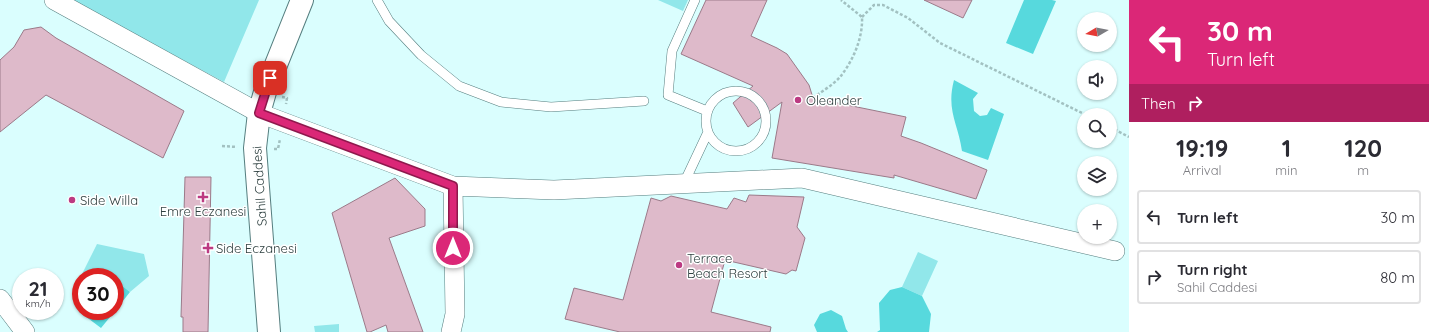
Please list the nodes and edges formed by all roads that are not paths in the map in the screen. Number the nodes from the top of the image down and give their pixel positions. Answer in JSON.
{"nodes":[{"id":1,"x":54,"y":0,"type":"edge"},
{"id":2,"x":302,"y":0,"type":"edge"},
{"id":3,"x":695,"y":0,"type":"edge"},
{"id":4,"x":378,"y":1,"type":"edge"},
{"id":5,"x":644,"y":101,"type":"dead end"},
{"id":6,"x":707,"y":111,"type":"junction"},
{"id":7,"x":259,"y":113,"type":"junction"},
{"id":8,"x":708,"y":132,"type":"junction"},
{"id":9,"x":684,"y":183,"type":"junction"},
{"id":10,"x":453,"y":186,"type":"junction"},
{"id":11,"x":1115,"y":251,"type":"dead end"},
{"id":12,"x":0,"y":299,"type":"edge"},
{"id":13,"x":25,"y":332,"type":"edge"},
{"id":14,"x":269,"y":332,"type":"edge"},
{"id":15,"x":451,"y":332,"type":"edge"}],
"edges":[{"from":1,"to":7,"type":"street"},
{"from":2,"to":7,"type":"main road","name":"Sahil Caddesi"},
{"from":3,"to":6,"type":"lane"},
{"from":4,"to":5,"type":"lane"},
{"from":6,"to":8,"type":"lane"},
{"from":6,"to":8,"type":"lane"},
{"from":7,"to":10,"type":"street"},
{"from":7,"to":14,"type":"main road","name":"Sahil Caddesi"},
{"from":8,"to":9,"type":"lane"},
{"from":9,"to":10,"type":"street"},
{"from":9,"to":11,"type":"street"},
{"from":10,"to":15,"type":"street"},
{"from":12,"to":13,"type":"street"}]}
